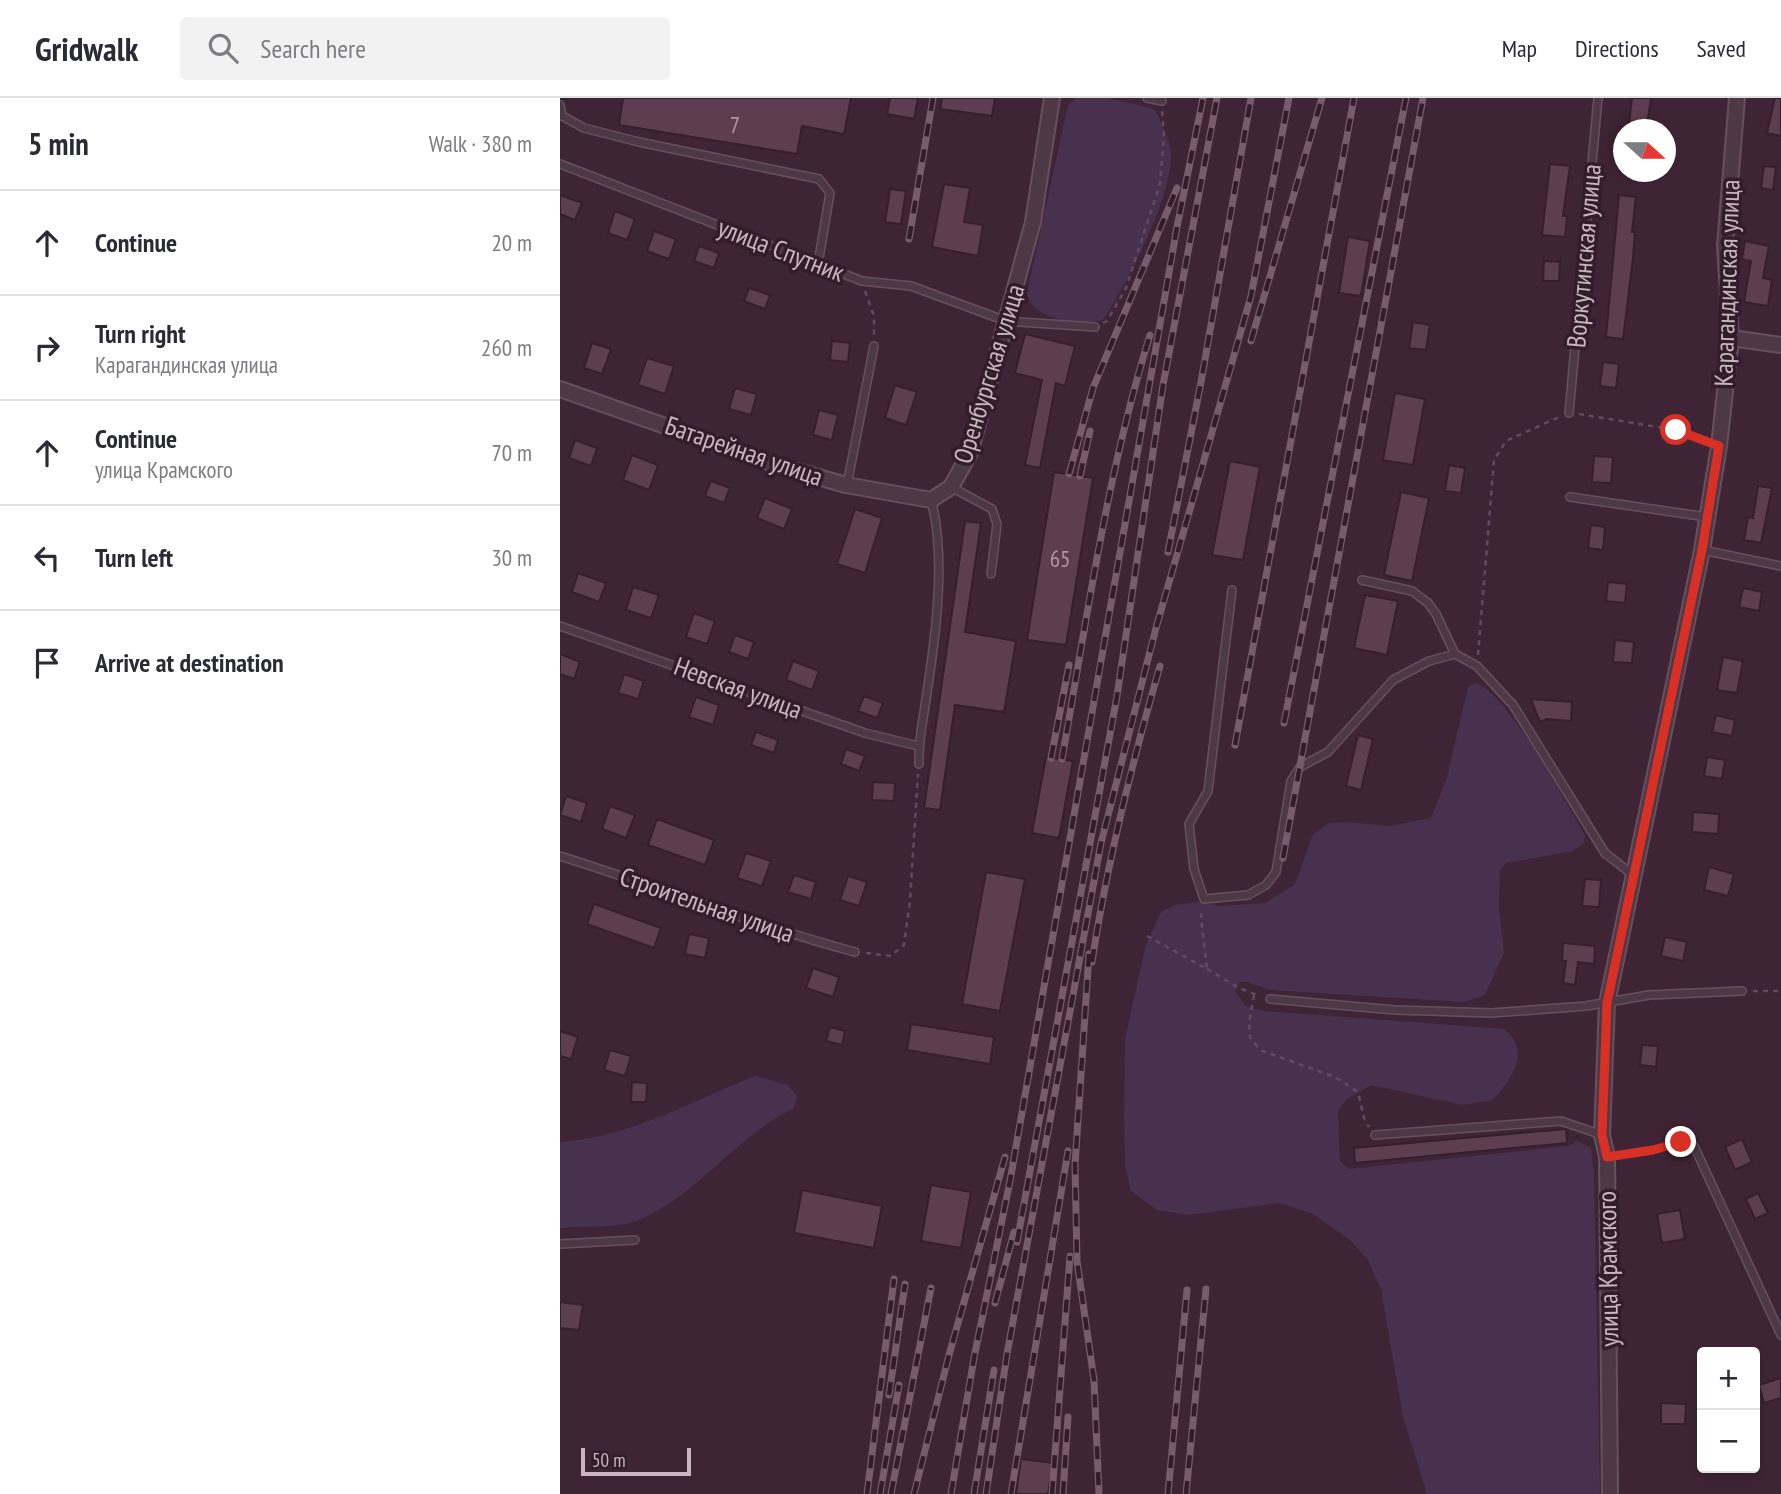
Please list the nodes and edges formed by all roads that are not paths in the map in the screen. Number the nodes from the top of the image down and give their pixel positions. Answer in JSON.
{"nodes":[{"id":1,"x":1052,"y":98,"type":"edge"},
{"id":2,"x":1146,"y":98,"type":"edge"},
{"id":3,"x":1598,"y":98,"type":"edge"},
{"id":4,"x":1737,"y":98,"type":"edge"},
{"id":5,"x":1162,"y":101,"type":"road end"},
{"id":6,"x":560,"y":105,"type":"edge"},
{"id":7,"x":560,"y":164,"type":"edge"},
{"id":8,"x":818,"y":264,"type":"junction"},
{"id":9,"x":1006,"y":321,"type":"junction"},
{"id":10,"x":1096,"y":327,"type":"road end"},
{"id":11,"x":1731,"y":338,"type":"junction"},
{"id":12,"x":874,"y":345,"type":"road end"},
{"id":13,"x":1781,"y":345,"type":"edge"},
{"id":14,"x":560,"y":389,"type":"edge"},
{"id":15,"x":1569,"y":413,"type":"road end"},
{"id":16,"x":846,"y":485,"type":"junction"},
{"id":17,"x":951,"y":488,"type":"junction"},
{"id":18,"x":1570,"y":497,"type":"dead end"},
{"id":19,"x":931,"y":500,"type":"junction"},
{"id":20,"x":1707,"y":517,"type":"junction"},
{"id":21,"x":1702,"y":550,"type":"junction"},
{"id":22,"x":1781,"y":566,"type":"edge"},
{"id":23,"x":991,"y":574,"type":"dead end"},
{"id":24,"x":1362,"y":580,"type":"dead end"},
{"id":25,"x":1232,"y":590,"type":"dead end"},
{"id":26,"x":560,"y":626,"type":"edge"},
{"id":27,"x":1454,"y":654,"type":"junction"},
{"id":28,"x":918,"y":746,"type":"junction"},
{"id":29,"x":919,"y":764,"type":"road end"},
{"id":30,"x":560,"y":856,"type":"edge"},
{"id":31,"x":1633,"y":875,"type":"junction"},
{"id":32,"x":855,"y":952,"type":"road end"},
{"id":33,"x":1742,"y":991,"type":"road end"},
{"id":34,"x":1270,"y":999,"type":"road end"},
{"id":35,"x":1607,"y":1003,"type":"junction"},
{"id":36,"x":1375,"y":1135,"type":"road end"},
{"id":37,"x":1602,"y":1135,"type":"junction"},
{"id":38,"x":1694,"y":1146,"type":"road end"},
{"id":39,"x":635,"y":1240,"type":"dead end"},
{"id":40,"x":560,"y":1244,"type":"edge"},
{"id":41,"x":1781,"y":1335,"type":"edge"},
{"id":42,"x":1610,"y":1494,"type":"edge"}],
"edges":[{"from":1,"to":9,"type":"street","name":"Оренбургская улица"},
{"from":2,"to":5,"type":"lane"},
{"from":3,"to":15,"type":"lane","name":"Воркутинская улица"},
{"from":4,"to":11,"type":"street","name":"Карагандинская улица"},
{"from":6,"to":8,"type":"lane"},
{"from":7,"to":8,"type":"lane","name":"улица Спутник"},
{"from":8,"to":9,"type":"lane","name":"улица Спутник"},
{"from":9,"to":10,"type":"lane","name":"улица Спутник"},
{"from":9,"to":17,"type":"street","name":"Оренбургская улица"},
{"from":11,"to":13,"type":"street"},
{"from":11,"to":20,"type":"street","name":"Карагандинская улица"},
{"from":12,"to":16,"type":"lane"},
{"from":14,"to":16,"type":"street","name":"Батарейная улица"},
{"from":16,"to":19,"type":"street","name":"Батарейная улица"},
{"from":17,"to":19,"type":"street","name":"Оренбургская улица"},
{"from":17,"to":23,"type":"lane"},
{"from":18,"to":20,"type":"lane"},
{"from":19,"to":28,"type":"lane"},
{"from":20,"to":21,"type":"street","name":"Карагандинская улица"},
{"from":21,"to":22,"type":"lane"},
{"from":21,"to":31,"type":"street","name":"Карагандинская улица"},
{"from":24,"to":27,"type":"lane"},
{"from":25,"to":27,"type":"lane"},
{"from":26,"to":28,"type":"lane","name":"Невская улица"},
{"from":27,"to":31,"type":"lane"},
{"from":28,"to":29,"type":"lane"},
{"from":30,"to":32,"type":"lane","name":"Строительная улица"},
{"from":31,"to":35,"type":"street","name":"Карагандинская улица"},
{"from":33,"to":35,"type":"lane"},
{"from":34,"to":35,"type":"lane"},
{"from":35,"to":37,"type":"street","name":"улица Крамского"},
{"from":36,"to":37,"type":"lane"},
{"from":37,"to":42,"type":"street","name":"улица Крамского"},
{"from":38,"to":41,"type":"lane"},
{"from":39,"to":40,"type":"lane"}]}
